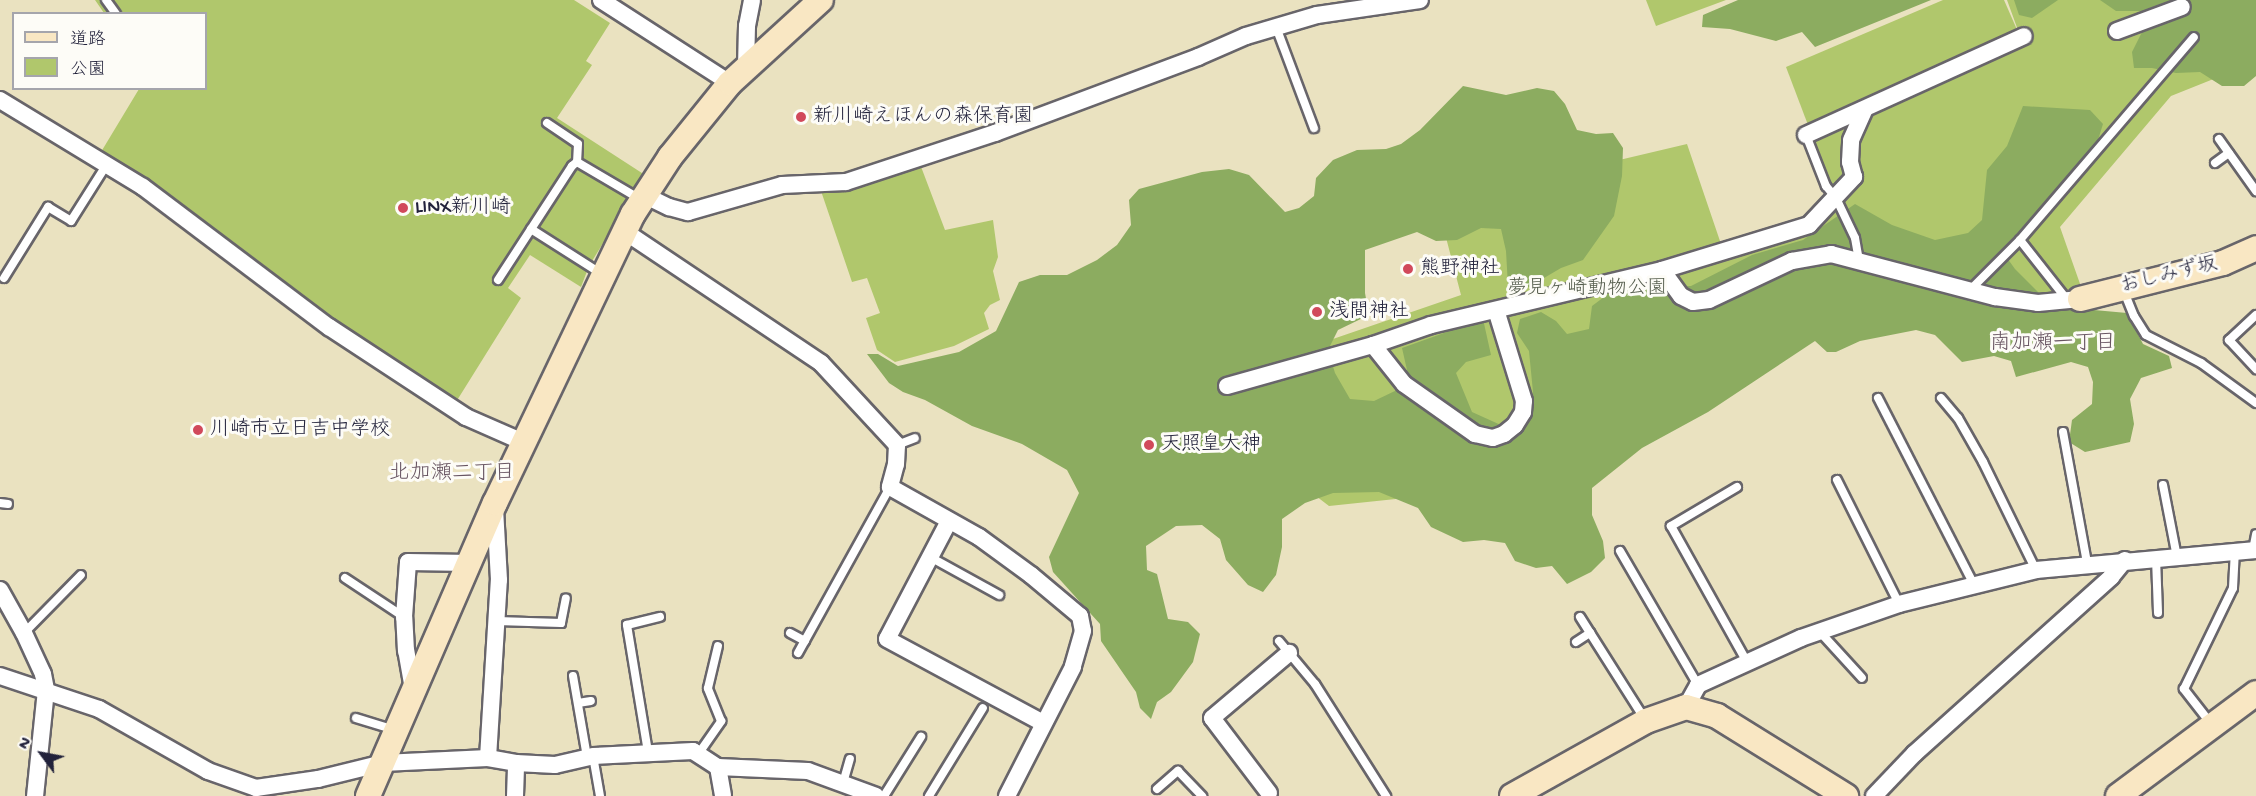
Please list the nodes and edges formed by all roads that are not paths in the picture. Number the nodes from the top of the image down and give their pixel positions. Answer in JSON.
{"nodes":[{"id":1,"x":601,"y":0,"type":"edge"},
{"id":2,"x":753,"y":0,"type":"edge"},
{"id":3,"x":821,"y":0,"type":"edge"},
{"id":4,"x":1416,"y":0,"type":"edge"},
{"id":5,"x":2181,"y":7,"type":"dead end"},
{"id":6,"x":1276,"y":27,"type":"junction"},
{"id":7,"x":2117,"y":31,"type":"dead end"},
{"id":8,"x":2024,"y":36,"type":"dead end"},
{"id":9,"x":2194,"y":37,"type":"dead end"},
{"id":10,"x":738,"y":75,"type":"junction"},
{"id":11,"x":1,"y":104,"type":"edge"},
{"id":12,"x":1865,"y":109,"type":"junction"},
{"id":13,"x":547,"y":123,"type":"dead end"},
{"id":14,"x":1314,"y":128,"type":"dead end"},
{"id":15,"x":1806,"y":135,"type":"joint"},
{"id":16,"x":2219,"y":139,"type":"dead end"},
{"id":17,"x":2229,"y":153,"type":"junction"},
{"id":18,"x":577,"y":162,"type":"junction"},
{"id":19,"x":2216,"y":162,"type":"dead end"},
{"id":20,"x":107,"y":164,"type":"junction"},
{"id":21,"x":2256,"y":190,"type":"edge"},
{"id":22,"x":643,"y":197,"type":"junction"},
{"id":23,"x":1836,"y":198,"type":"junction"},
{"id":24,"x":531,"y":229,"type":"junction"},
{"id":25,"x":624,"y":231,"type":"junction"},
{"id":26,"x":2020,"y":240,"type":"junction"},
{"id":27,"x":2256,"y":248,"type":"edge"},
{"id":28,"x":1859,"y":260,"type":"junction"},
{"id":29,"x":1662,"y":270,"type":"junction"},
{"id":30,"x":604,"y":275,"type":"junction"},
{"id":31,"x":4,"y":279,"type":"dead end"},
{"id":32,"x":498,"y":280,"type":"dead end"},
{"id":33,"x":2123,"y":288,"type":"junction"},
{"id":34,"x":1970,"y":290,"type":"junction"},
{"id":35,"x":2074,"y":300,"type":"junction"},
{"id":36,"x":1496,"y":310,"type":"junction"},
{"id":37,"x":2256,"y":315,"type":"edge"},
{"id":38,"x":1373,"y":345,"type":"junction"},
{"id":39,"x":2256,"y":369,"type":"edge"},
{"id":40,"x":1227,"y":386,"type":"dead end"},
{"id":41,"x":1878,"y":398,"type":"dead end"},
{"id":42,"x":1941,"y":398,"type":"dead end"},
{"id":43,"x":2256,"y":402,"type":"edge"},
{"id":44,"x":2063,"y":432,"type":"dead end"},
{"id":45,"x":915,"y":438,"type":"dead end"},
{"id":46,"x":523,"y":442,"type":"junction"},
{"id":47,"x":897,"y":445,"type":"junction"},
{"id":48,"x":1837,"y":480,"type":"dead end"},
{"id":49,"x":2163,"y":485,"type":"dead end"},
{"id":50,"x":890,"y":487,"type":"junction"},
{"id":51,"x":1737,"y":487,"type":"dead end"},
{"id":52,"x":495,"y":503,"type":"junction"},
{"id":53,"x":949,"y":521,"type":"junction"},
{"id":54,"x":2255,"y":545,"type":"edge"},
{"id":55,"x":1620,"y":551,"type":"dead end"},
{"id":56,"x":2235,"y":552,"type":"junction"},
{"id":57,"x":930,"y":557,"type":"junction"},
{"id":58,"x":2177,"y":557,"type":"junction"},
{"id":59,"x":2156,"y":558,"type":"junction"},
{"id":60,"x":2125,"y":560,"type":"junction"},
{"id":61,"x":470,"y":563,"type":"junction"},
{"id":62,"x":2087,"y":563,"type":"junction"},
{"id":63,"x":2036,"y":570,"type":"junction"},
{"id":64,"x":81,"y":575,"type":"dead end"},
{"id":65,"x":345,"y":578,"type":"dead end"},
{"id":66,"x":1974,"y":585,"type":"junction"},
{"id":67,"x":0,"y":590,"type":"edge"},
{"id":68,"x":999,"y":595,"type":"dead end"},
{"id":69,"x":567,"y":598,"type":"dead end"},
{"id":70,"x":1899,"y":604,"type":"junction"},
{"id":71,"x":2158,"y":613,"type":"dead end"},
{"id":72,"x":404,"y":616,"type":"junction"},
{"id":73,"x":660,"y":617,"type":"dead end"},
{"id":74,"x":1580,"y":617,"type":"dead end"},
{"id":75,"x":497,"y":621,"type":"junction"},
{"id":76,"x":1819,"y":631,"type":"junction"},
{"id":77,"x":24,"y":633,"type":"junction"},
{"id":78,"x":790,"y":633,"type":"dead end"},
{"id":79,"x":1590,"y":633,"type":"junction"},
{"id":80,"x":805,"y":640,"type":"junction"},
{"id":81,"x":1576,"y":642,"type":"dead end"},
{"id":82,"x":718,"y":646,"type":"dead end"},
{"id":83,"x":1284,"y":647,"type":"joint"},
{"id":84,"x":798,"y":652,"type":"dead end"},
{"id":85,"x":1747,"y":662,"type":"junction"},
{"id":86,"x":0,"y":676,"type":"edge"},
{"id":87,"x":573,"y":676,"type":"dead end"},
{"id":88,"x":1862,"y":678,"type":"dead end"},
{"id":89,"x":1698,"y":685,"type":"junction"},
{"id":90,"x":413,"y":689,"type":"junction"},
{"id":91,"x":46,"y":690,"type":"junction"},
{"id":92,"x":2256,"y":693,"type":"edge"},
{"id":93,"x":591,"y":701,"type":"dead end"},
{"id":94,"x":578,"y":703,"type":"junction"},
{"id":95,"x":1686,"y":706,"type":"junction"},
{"id":96,"x":983,"y":708,"type":"dead end"},
{"id":97,"x":356,"y":718,"type":"dead end"},
{"id":98,"x":1646,"y":721,"type":"junction"},
{"id":99,"x":1043,"y":723,"type":"junction"},
{"id":100,"x":2212,"y":725,"type":"junction"},
{"id":101,"x":397,"y":730,"type":"junction"},
{"id":102,"x":921,"y":737,"type":"dead end"},
{"id":103,"x":648,"y":752,"type":"junction"},
{"id":104,"x":699,"y":753,"type":"junction"},
{"id":105,"x":590,"y":757,"type":"junction"},
{"id":106,"x":488,"y":758,"type":"junction"},
{"id":107,"x":850,"y":759,"type":"dead end"},
{"id":108,"x":383,"y":763,"type":"junction"},
{"id":109,"x":516,"y":763,"type":"junction"},
{"id":110,"x":718,"y":767,"type":"junction"},
{"id":111,"x":843,"y":783,"type":"junction"},
{"id":112,"x":1157,"y":789,"type":"dead end"},
{"id":113,"x":1269,"y":793,"type":"dead end"},
{"id":114,"x":1835,"y":794,"type":"edge"},
{"id":115,"x":35,"y":796,"type":"edge"},
{"id":116,"x":368,"y":796,"type":"edge"},
{"id":117,"x":516,"y":796,"type":"edge"},
{"id":118,"x":600,"y":796,"type":"edge"},
{"id":119,"x":723,"y":796,"type":"edge"},
{"id":120,"x":876,"y":796,"type":"edge"},
{"id":121,"x":884,"y":796,"type":"edge"},
{"id":122,"x":928,"y":796,"type":"edge"},
{"id":123,"x":1007,"y":796,"type":"edge"},
{"id":124,"x":1202,"y":796,"type":"edge"},
{"id":125,"x":1386,"y":796,"type":"edge"},
{"id":126,"x":1512,"y":796,"type":"edge"},
{"id":127,"x":1874,"y":796,"type":"edge"},
{"id":128,"x":2118,"y":796,"type":"edge"}],
"edges":[{"from":1,"to":10,"type":"street"},
{"from":2,"to":10,"type":"street"},
{"from":3,"to":10,"type":"street"},
{"from":4,"to":6,"type":"street"},
{"from":5,"to":7,"type":"street"},
{"from":6,"to":14,"type":"lane"},
{"from":6,"to":22,"type":"street"},
{"from":8,"to":12,"type":"street"},
{"from":9,"to":26,"type":"lane"},
{"from":10,"to":22,"type":"street"},
{"from":11,"to":20,"type":"street"},
{"from":12,"to":15,"type":"street"},
{"from":12,"to":23,"type":"street"},
{"from":13,"to":18,"type":"lane"},
{"from":15,"to":23,"type":"lane"},
{"from":16,"to":17,"type":"lane"},
{"from":17,"to":19,"type":"lane"},
{"from":17,"to":21,"type":"lane"},
{"from":18,"to":22,"type":"lane"},
{"from":18,"to":24,"type":"lane"},
{"from":20,"to":31,"type":"lane"},
{"from":20,"to":46,"type":"street"},
{"from":22,"to":25,"type":"street"},
{"from":23,"to":28,"type":"lane"},
{"from":23,"to":29,"type":"street"},
{"from":24,"to":30,"type":"lane"},
{"from":24,"to":32,"type":"lane"},
{"from":25,"to":30,"type":"street"},
{"from":25,"to":47,"type":"street"},
{"from":26,"to":34,"type":"lane"},
{"from":26,"to":35,"type":"lane"},
{"from":27,"to":33,"type":"street","name":"おしみず坂"},
{"from":28,"to":29,"type":"street"},
{"from":28,"to":34,"type":"street"},
{"from":29,"to":36,"type":"street"},
{"from":30,"to":46,"type":"street"},
{"from":33,"to":35,"type":"street","name":"おしみず坂"},
{"from":33,"to":43,"type":"lane"},
{"from":34,"to":35,"type":"street"},
{"from":36,"to":38,"type":"street"},
{"from":36,"to":38,"type":"street"},
{"from":37,"to":39,"type":"lane"},
{"from":38,"to":40,"type":"street"},
{"from":41,"to":66,"type":"lane"},
{"from":42,"to":63,"type":"lane"},
{"from":44,"to":62,"type":"lane"},
{"from":45,"to":47,"type":"lane"},
{"from":46,"to":52,"type":"street"},
{"from":47,"to":50,"type":"street"},
{"from":48,"to":70,"type":"lane"},
{"from":49,"to":58,"type":"lane"},
{"from":50,"to":53,"type":"street"},
{"from":50,"to":80,"type":"lane"},
{"from":51,"to":85,"type":"lane"},
{"from":52,"to":61,"type":"street"},
{"from":52,"to":75,"type":"street"},
{"from":53,"to":57,"type":"street"},
{"from":53,"to":99,"type":"street"},
{"from":54,"to":56,"type":"street"},
{"from":55,"to":89,"type":"lane"},
{"from":56,"to":58,"type":"street"},
{"from":56,"to":100,"type":"lane"},
{"from":57,"to":68,"type":"lane"},
{"from":57,"to":99,"type":"street"},
{"from":58,"to":59,"type":"street"},
{"from":59,"to":60,"type":"street"},
{"from":59,"to":71,"type":"lane"},
{"from":60,"to":62,"type":"street"},
{"from":60,"to":127,"type":"street"},
{"from":61,"to":72,"type":"street"},
{"from":61,"to":90,"type":"street"},
{"from":62,"to":63,"type":"street"},
{"from":63,"to":66,"type":"street"},
{"from":64,"to":77,"type":"lane"},
{"from":65,"to":72,"type":"lane"},
{"from":66,"to":70,"type":"street"},
{"from":67,"to":77,"type":"street"},
{"from":69,"to":75,"type":"lane"},
{"from":70,"to":76,"type":"street"},
{"from":72,"to":90,"type":"street"},
{"from":73,"to":103,"type":"lane"},
{"from":74,"to":79,"type":"lane"},
{"from":75,"to":106,"type":"street"},
{"from":76,"to":85,"type":"street"},
{"from":76,"to":88,"type":"lane"},
{"from":77,"to":91,"type":"street"},
{"from":78,"to":80,"type":"lane"},
{"from":79,"to":81,"type":"lane"},
{"from":79,"to":98,"type":"lane"},
{"from":80,"to":84,"type":"lane"},
{"from":82,"to":104,"type":"lane"},
{"from":83,"to":113,"type":"street"},
{"from":83,"to":125,"type":"lane"},
{"from":85,"to":89,"type":"street"},
{"from":86,"to":91,"type":"street"},
{"from":87,"to":94,"type":"lane"},
{"from":89,"to":95,"type":"street"},
{"from":90,"to":101,"type":"street"},
{"from":91,"to":108,"type":"street"},
{"from":91,"to":115,"type":"street"},
{"from":92,"to":100,"type":"street"},
{"from":93,"to":94,"type":"lane"},
{"from":94,"to":105,"type":"lane"},
{"from":95,"to":98,"type":"street"},
{"from":95,"to":114,"type":"street"},
{"from":96,"to":122,"type":"lane"},
{"from":97,"to":101,"type":"lane"},
{"from":98,"to":126,"type":"street"},
{"from":99,"to":123,"type":"street"},
{"from":100,"to":128,"type":"street"},
{"from":101,"to":108,"type":"street"},
{"from":102,"to":121,"type":"lane"},
{"from":103,"to":104,"type":"street"},
{"from":103,"to":105,"type":"street"},
{"from":104,"to":110,"type":"street"},
{"from":105,"to":109,"type":"street"},
{"from":105,"to":118,"type":"lane"},
{"from":106,"to":108,"type":"street"},
{"from":106,"to":109,"type":"street"},
{"from":107,"to":111,"type":"lane"},
{"from":108,"to":116,"type":"street"},
{"from":109,"to":117,"type":"street"},
{"from":110,"to":111,"type":"street"},
{"from":110,"to":119,"type":"street"},
{"from":111,"to":120,"type":"street"},
{"from":112,"to":124,"type":"lane"}]}
